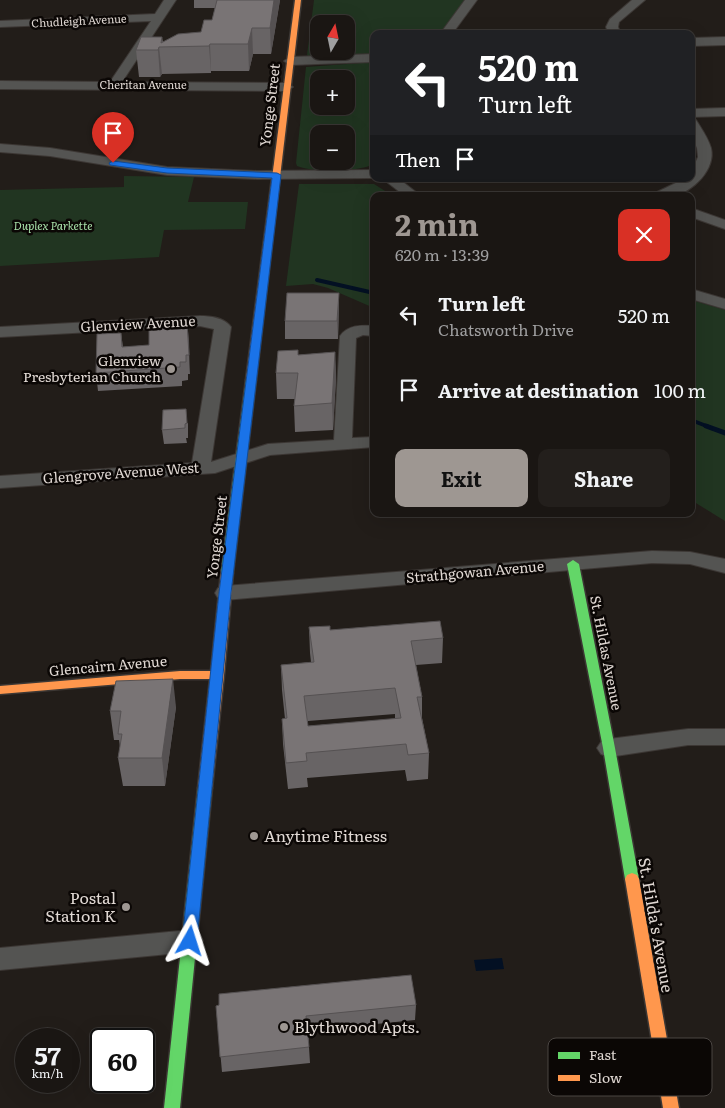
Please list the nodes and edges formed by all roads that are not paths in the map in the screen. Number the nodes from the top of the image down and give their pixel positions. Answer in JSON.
{"nodes":[{"id":1,"x":170,"y":0,"type":"edge"},
{"id":2,"x":298,"y":0,"type":"edge"},
{"id":3,"x":471,"y":0,"type":"edge"},
{"id":4,"x":639,"y":0,"type":"edge"},
{"id":5,"x":158,"y":17,"type":"junction"},
{"id":6,"x":0,"y":24,"type":"edge"},
{"id":7,"x":448,"y":30,"type":"edge"},
{"id":8,"x":613,"y":30,"type":"edge"},
{"id":9,"x":725,"y":41,"type":"edge"},
{"id":10,"x":695,"y":42,"type":"edge"},
{"id":11,"x":370,"y":58,"type":"edge"},
{"id":12,"x":290,"y":61,"type":"junction"},
{"id":13,"x":114,"y":84,"type":"junction"},
{"id":14,"x":0,"y":86,"type":"edge"},
{"id":15,"x":287,"y":87,"type":"junction"},
{"id":16,"x":725,"y":112,"type":"edge"},
{"id":17,"x":695,"y":113,"type":"edge"},
{"id":18,"x":695,"y":130,"type":"edge"},
{"id":19,"x":0,"y":148,"type":"edge"},
{"id":20,"x":370,"y":174,"type":"edge"},
{"id":21,"x":277,"y":175,"type":"junction"},
{"id":22,"x":695,"y":176,"type":"edge"},
{"id":23,"x":394,"y":182,"type":"edge"},
{"id":24,"x":689,"y":182,"type":"edge"},
{"id":25,"x":408,"y":192,"type":"edge"},
{"id":26,"x":680,"y":192,"type":"edge"},
{"id":27,"x":695,"y":214,"type":"edge"},
{"id":28,"x":725,"y":225,"type":"edge"},
{"id":29,"x":695,"y":295,"type":"edge"},
{"id":30,"x":725,"y":304,"type":"edge"},
{"id":31,"x":370,"y":331,"type":"edge"},
{"id":32,"x":0,"y":332,"type":"edge"},
{"id":33,"x":370,"y":442,"type":"edge"},
{"id":34,"x":344,"y":444,"type":"junction"},
{"id":35,"x":241,"y":458,"type":"junction"},
{"id":36,"x":200,"y":468,"type":"junction"},
{"id":37,"x":0,"y":482,"type":"edge"},
{"id":38,"x":573,"y":564,"type":"junction"},
{"id":39,"x":725,"y":566,"type":"edge"},
{"id":40,"x":225,"y":593,"type":"junction"},
{"id":41,"x":218,"y":675,"type":"junction"},
{"id":42,"x":0,"y":690,"type":"edge"},
{"id":43,"x":725,"y":737,"type":"edge"},
{"id":44,"x":609,"y":748,"type":"junction"},
{"id":45,"x":190,"y":941,"type":"junction"},
{"id":46,"x":0,"y":959,"type":"edge"},
{"id":47,"x":659,"y":1038,"type":"edge"},
{"id":48,"x":172,"y":1108,"type":"edge"}],
"edges":[{"from":1,"to":5,"type":"street"},
{"from":2,"to":12,"type":"main road","name":"Yonge Street"},
{"from":3,"to":7,"type":"street"},
{"from":4,"to":8,"type":"street"},
{"from":5,"to":6,"type":"street","name":"Chudleigh Avenue"},
{"from":5,"to":13,"type":"street"},
{"from":9,"to":10,"type":"street"},
{"from":11,"to":12,"type":"street"},
{"from":12,"to":15,"type":"main road","name":"Yonge Street"},
{"from":13,"to":14,"type":"street","name":"Cheritan Avenue"},
{"from":13,"to":15,"type":"street","name":"Cheritan Avenue"},
{"from":15,"to":21,"type":"main road","name":"Yonge Street"},
{"from":16,"to":17,"type":"street"},
{"from":18,"to":22,"type":"street"},
{"from":19,"to":21,"type":"street"},
{"from":20,"to":21,"type":"street"},
{"from":21,"to":35,"type":"main road","name":"Yonge Street"},
{"from":23,"to":25,"type":"street"},
{"from":24,"to":26,"type":"street"},
{"from":27,"to":28,"type":"street"},
{"from":29,"to":30,"type":"street"},
{"from":31,"to":34,"type":"street"},
{"from":32,"to":36,"type":"street","name":"Glenview Avenue"},
{"from":33,"to":34,"type":"street","name":"Glengrove Avenue West"},
{"from":34,"to":35,"type":"street","name":"Glengrove Avenue West"},
{"from":35,"to":36,"type":"street","name":"Glengrove Avenue West"},
{"from":35,"to":40,"type":"main road","name":"Yonge Street"},
{"from":36,"to":37,"type":"street","name":"Glengrove Avenue West"},
{"from":38,"to":39,"type":"street","name":"Strathgowan Avenue"},
{"from":38,"to":40,"type":"street","name":"Strathgowan Avenue"},
{"from":38,"to":44,"type":"main road","name":"St. Hildas Avenue"},
{"from":40,"to":41,"type":"main road","name":"Yonge Street"},
{"from":41,"to":42,"type":"main road","name":"Glencairn Avenue"},
{"from":41,"to":45,"type":"main road","name":"Yonge Street"},
{"from":43,"to":44,"type":"street"},
{"from":44,"to":47,"type":"main road","name":"St. Hilda’s Avenue"},
{"from":45,"to":46,"type":"street"},
{"from":45,"to":48,"type":"main road","name":"Yonge Street"}]}
